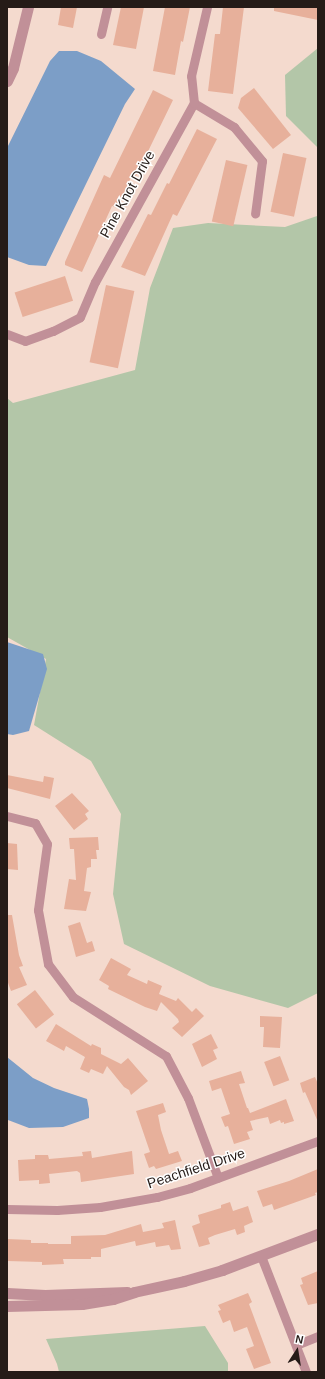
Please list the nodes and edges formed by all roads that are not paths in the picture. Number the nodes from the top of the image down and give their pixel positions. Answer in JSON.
{"nodes":[{"id":1,"x":28,"y":7,"type":"edge"},
{"id":2,"x":107,"y":7,"type":"edge"},
{"id":3,"x":207,"y":7,"type":"edge"},
{"id":4,"x":101,"y":34,"type":"dead end"},
{"id":5,"x":7,"y":81,"type":"edge"},
{"id":6,"x":194,"y":103,"type":"junction"},
{"id":7,"x":255,"y":214,"type":"dead end"},
{"id":8,"x":7,"y":334,"type":"edge"},
{"id":9,"x":7,"y":816,"type":"edge"},
{"id":10,"x":318,"y":1141,"type":"edge"},
{"id":11,"x":218,"y":1178,"type":"junction"},
{"id":12,"x":7,"y":1209,"type":"edge"},
{"id":13,"x":318,"y":1234,"type":"edge"},
{"id":14,"x":261,"y":1256,"type":"junction"},
{"id":15,"x":134,"y":1292,"type":"junction"},
{"id":16,"x":7,"y":1293,"type":"edge"},
{"id":17,"x":7,"y":1306,"type":"edge"},
{"id":18,"x":318,"y":1336,"type":"edge"},
{"id":19,"x":296,"y":1345,"type":"junction"},
{"id":20,"x":306,"y":1372,"type":"edge"}],
"edges":[{"from":1,"to":5,"type":"street"},
{"from":2,"to":4,"type":"street"},
{"from":3,"to":6,"type":"street"},
{"from":6,"to":7,"type":"street"},
{"from":6,"to":8,"type":"street","name":"Pine Knot Drive"},
{"from":9,"to":11,"type":"street"},
{"from":10,"to":11,"type":"street","name":"Peachfield Drive"},
{"from":11,"to":12,"type":"street","name":"Peachfield Drive"},
{"from":13,"to":14,"type":"street"},
{"from":14,"to":15,"type":"street"},
{"from":14,"to":19,"type":"street"},
{"from":15,"to":16,"type":"street"},
{"from":15,"to":17,"type":"street"},
{"from":18,"to":19,"type":"street"},
{"from":19,"to":20,"type":"street"}]}
